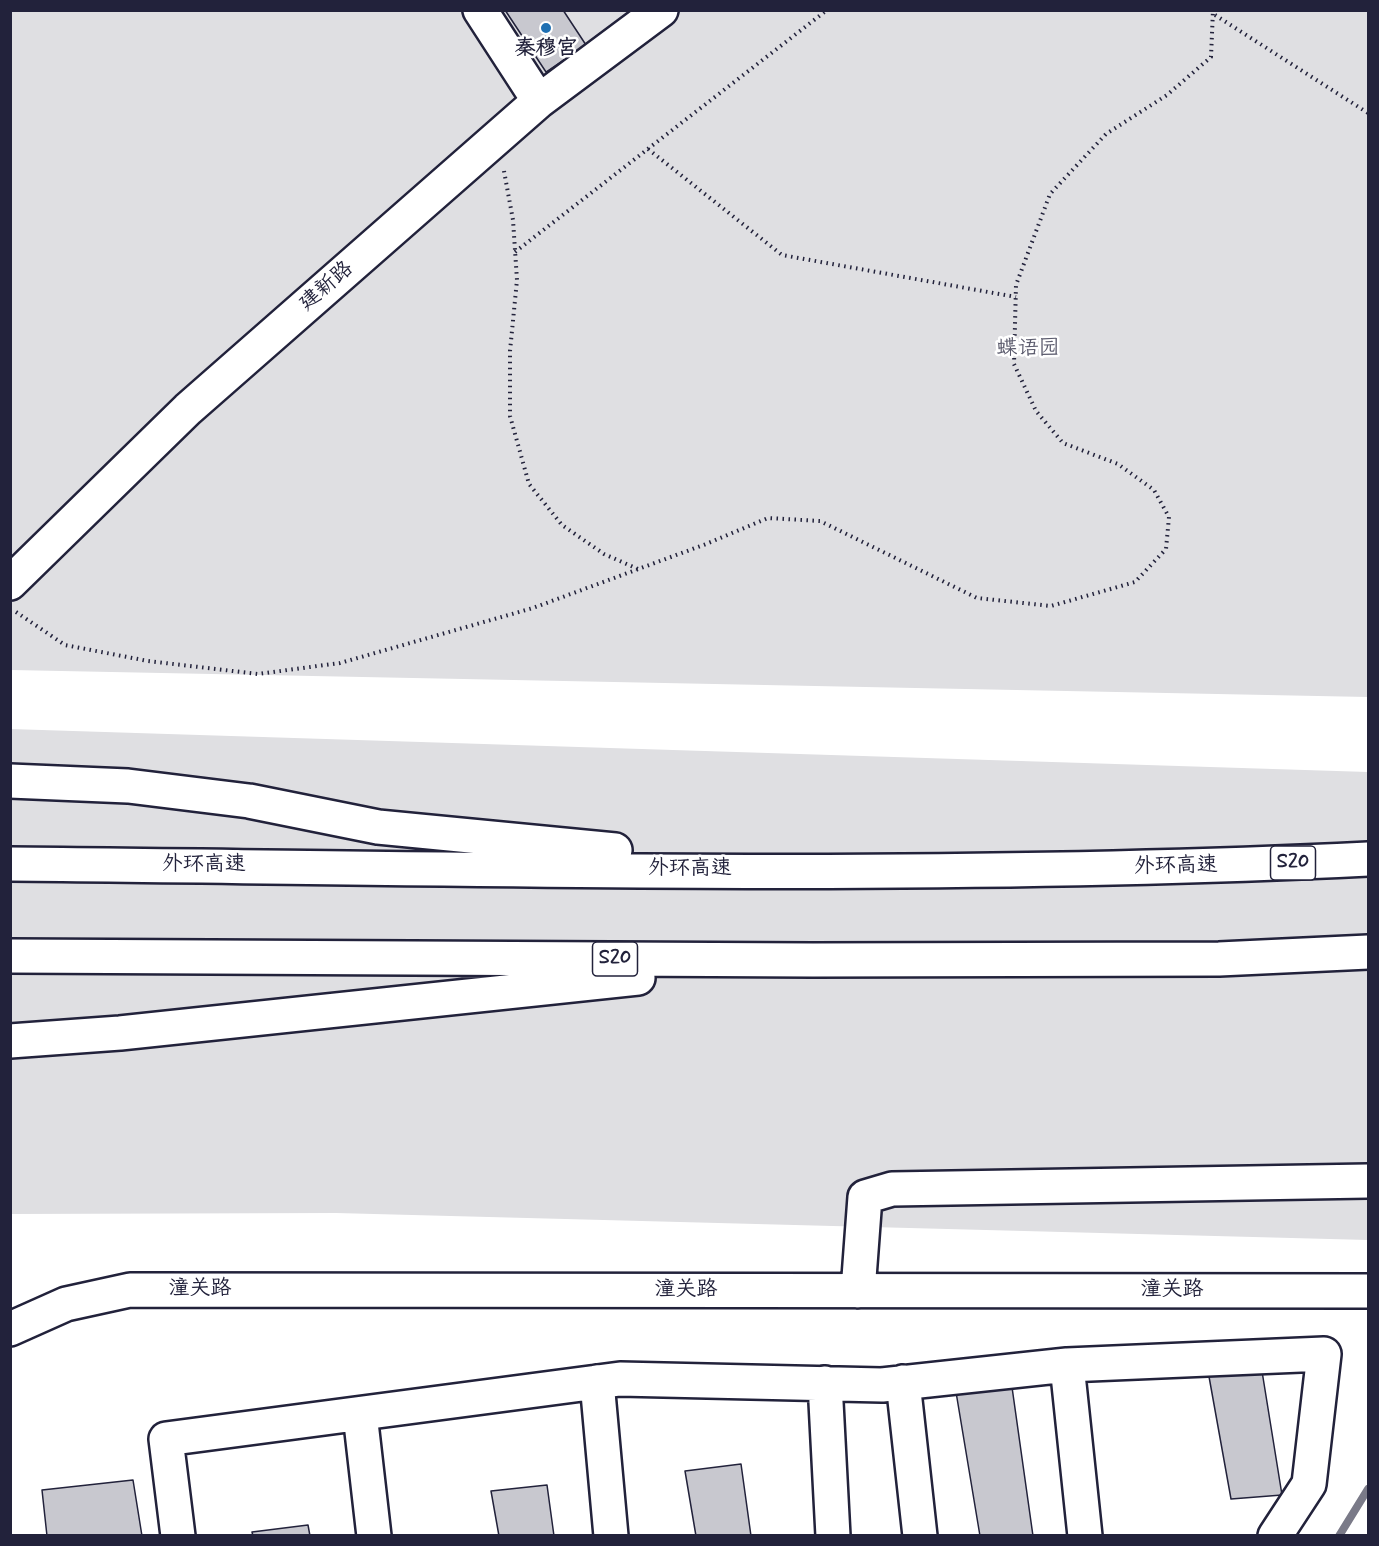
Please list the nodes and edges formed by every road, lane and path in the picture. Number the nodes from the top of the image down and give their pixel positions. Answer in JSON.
{"nodes":[{"id":1,"x":480,"y":10,"type":"edge"},
{"id":2,"x":661,"y":10,"type":"edge"},
{"id":3,"x":827,"y":10,"type":"edge"},
{"id":4,"x":1214,"y":13,"type":"edge"},
{"id":5,"x":539,"y":101,"type":"junction"},
{"id":6,"x":1368,"y":113,"type":"edge"},
{"id":7,"x":498,"y":137,"type":"junction"},
{"id":8,"x":648,"y":149,"type":"junction"},
{"id":9,"x":515,"y":252,"type":"junction"},
{"id":10,"x":1016,"y":297,"type":"junction"},
{"id":11,"x":639,"y":569,"type":"junction"},
{"id":12,"x":10,"y":583,"type":"edge"},
{"id":13,"x":10,"y":608,"type":"edge"},
{"id":14,"x":10,"y":781,"type":"edge"},
{"id":15,"x":1368,"y":859,"type":"edge"},
{"id":16,"x":10,"y":864,"type":"edge"},
{"id":17,"x":829,"y":871,"type":"junction"},
{"id":18,"x":1368,"y":952,"type":"edge"},
{"id":19,"x":10,"y":956,"type":"edge"},
{"id":20,"x":813,"y":960,"type":"junction"},
{"id":21,"x":10,"y":1041,"type":"edge"},
{"id":22,"x":1368,"y":1180,"type":"edge"},
{"id":23,"x":858,"y":1291,"type":"junction"},
{"id":24,"x":1368,"y":1291,"type":"edge"},
{"id":25,"x":10,"y":1329,"type":"edge"},
{"id":26,"x":1067,"y":1365,"type":"junction"},
{"id":27,"x":597,"y":1382,"type":"junction"},
{"id":28,"x":903,"y":1382,"type":"junction"},
{"id":29,"x":825,"y":1383,"type":"junction"},
{"id":30,"x":360,"y":1414,"type":"junction"},
{"id":31,"x":178,"y":1536,"type":"edge"},
{"id":32,"x":374,"y":1536,"type":"edge"},
{"id":33,"x":611,"y":1536,"type":"edge"},
{"id":34,"x":833,"y":1536,"type":"edge"},
{"id":35,"x":920,"y":1536,"type":"edge"},
{"id":36,"x":1085,"y":1536,"type":"edge"},
{"id":37,"x":1275,"y":1536,"type":"edge"}],
"edges":[{"from":1,"to":5,"type":"main road"},
{"from":2,"to":5,"type":"main road","name":"建新路"},
{"from":3,"to":8,"type":"path"},
{"from":4,"to":6,"type":"path"},
{"from":4,"to":10,"type":"path"},
{"from":5,"to":7,"type":"main road","name":"建新路"},
{"from":7,"to":9,"type":"path"},
{"from":7,"to":12,"type":"main road","name":"建新路"},
{"from":8,"to":9,"type":"path"},
{"from":8,"to":10,"type":"path"},
{"from":9,"to":11,"type":"path"},
{"from":10,"to":11,"type":"path"},
{"from":11,"to":13,"type":"path"},
{"from":14,"to":17,"type":"main road"},
{"from":15,"to":17,"type":"main road","name":"外环高速","number":"S20"},
{"from":16,"to":17,"type":"main road","name":"外环高速","number":"S20"},
{"from":18,"to":20,"type":"main road","number":"S20"},
{"from":19,"to":20,"type":"main road","number":"S20"},
{"from":20,"to":21,"type":"main road"},
{"from":22,"to":23,"type":"main road"},
{"from":23,"to":24,"type":"main road","name":"潼关路"},
{"from":23,"to":25,"type":"main road","name":"潼关路"},
{"from":26,"to":28,"type":"main road"},
{"from":26,"to":36,"type":"main road"},
{"from":26,"to":37,"type":"main road"},
{"from":27,"to":29,"type":"main road"},
{"from":27,"to":30,"type":"main road"},
{"from":27,"to":33,"type":"main road"},
{"from":28,"to":29,"type":"main road"},
{"from":28,"to":35,"type":"main road"},
{"from":29,"to":34,"type":"main road"},
{"from":30,"to":31,"type":"main road"},
{"from":30,"to":32,"type":"main road"}]}
